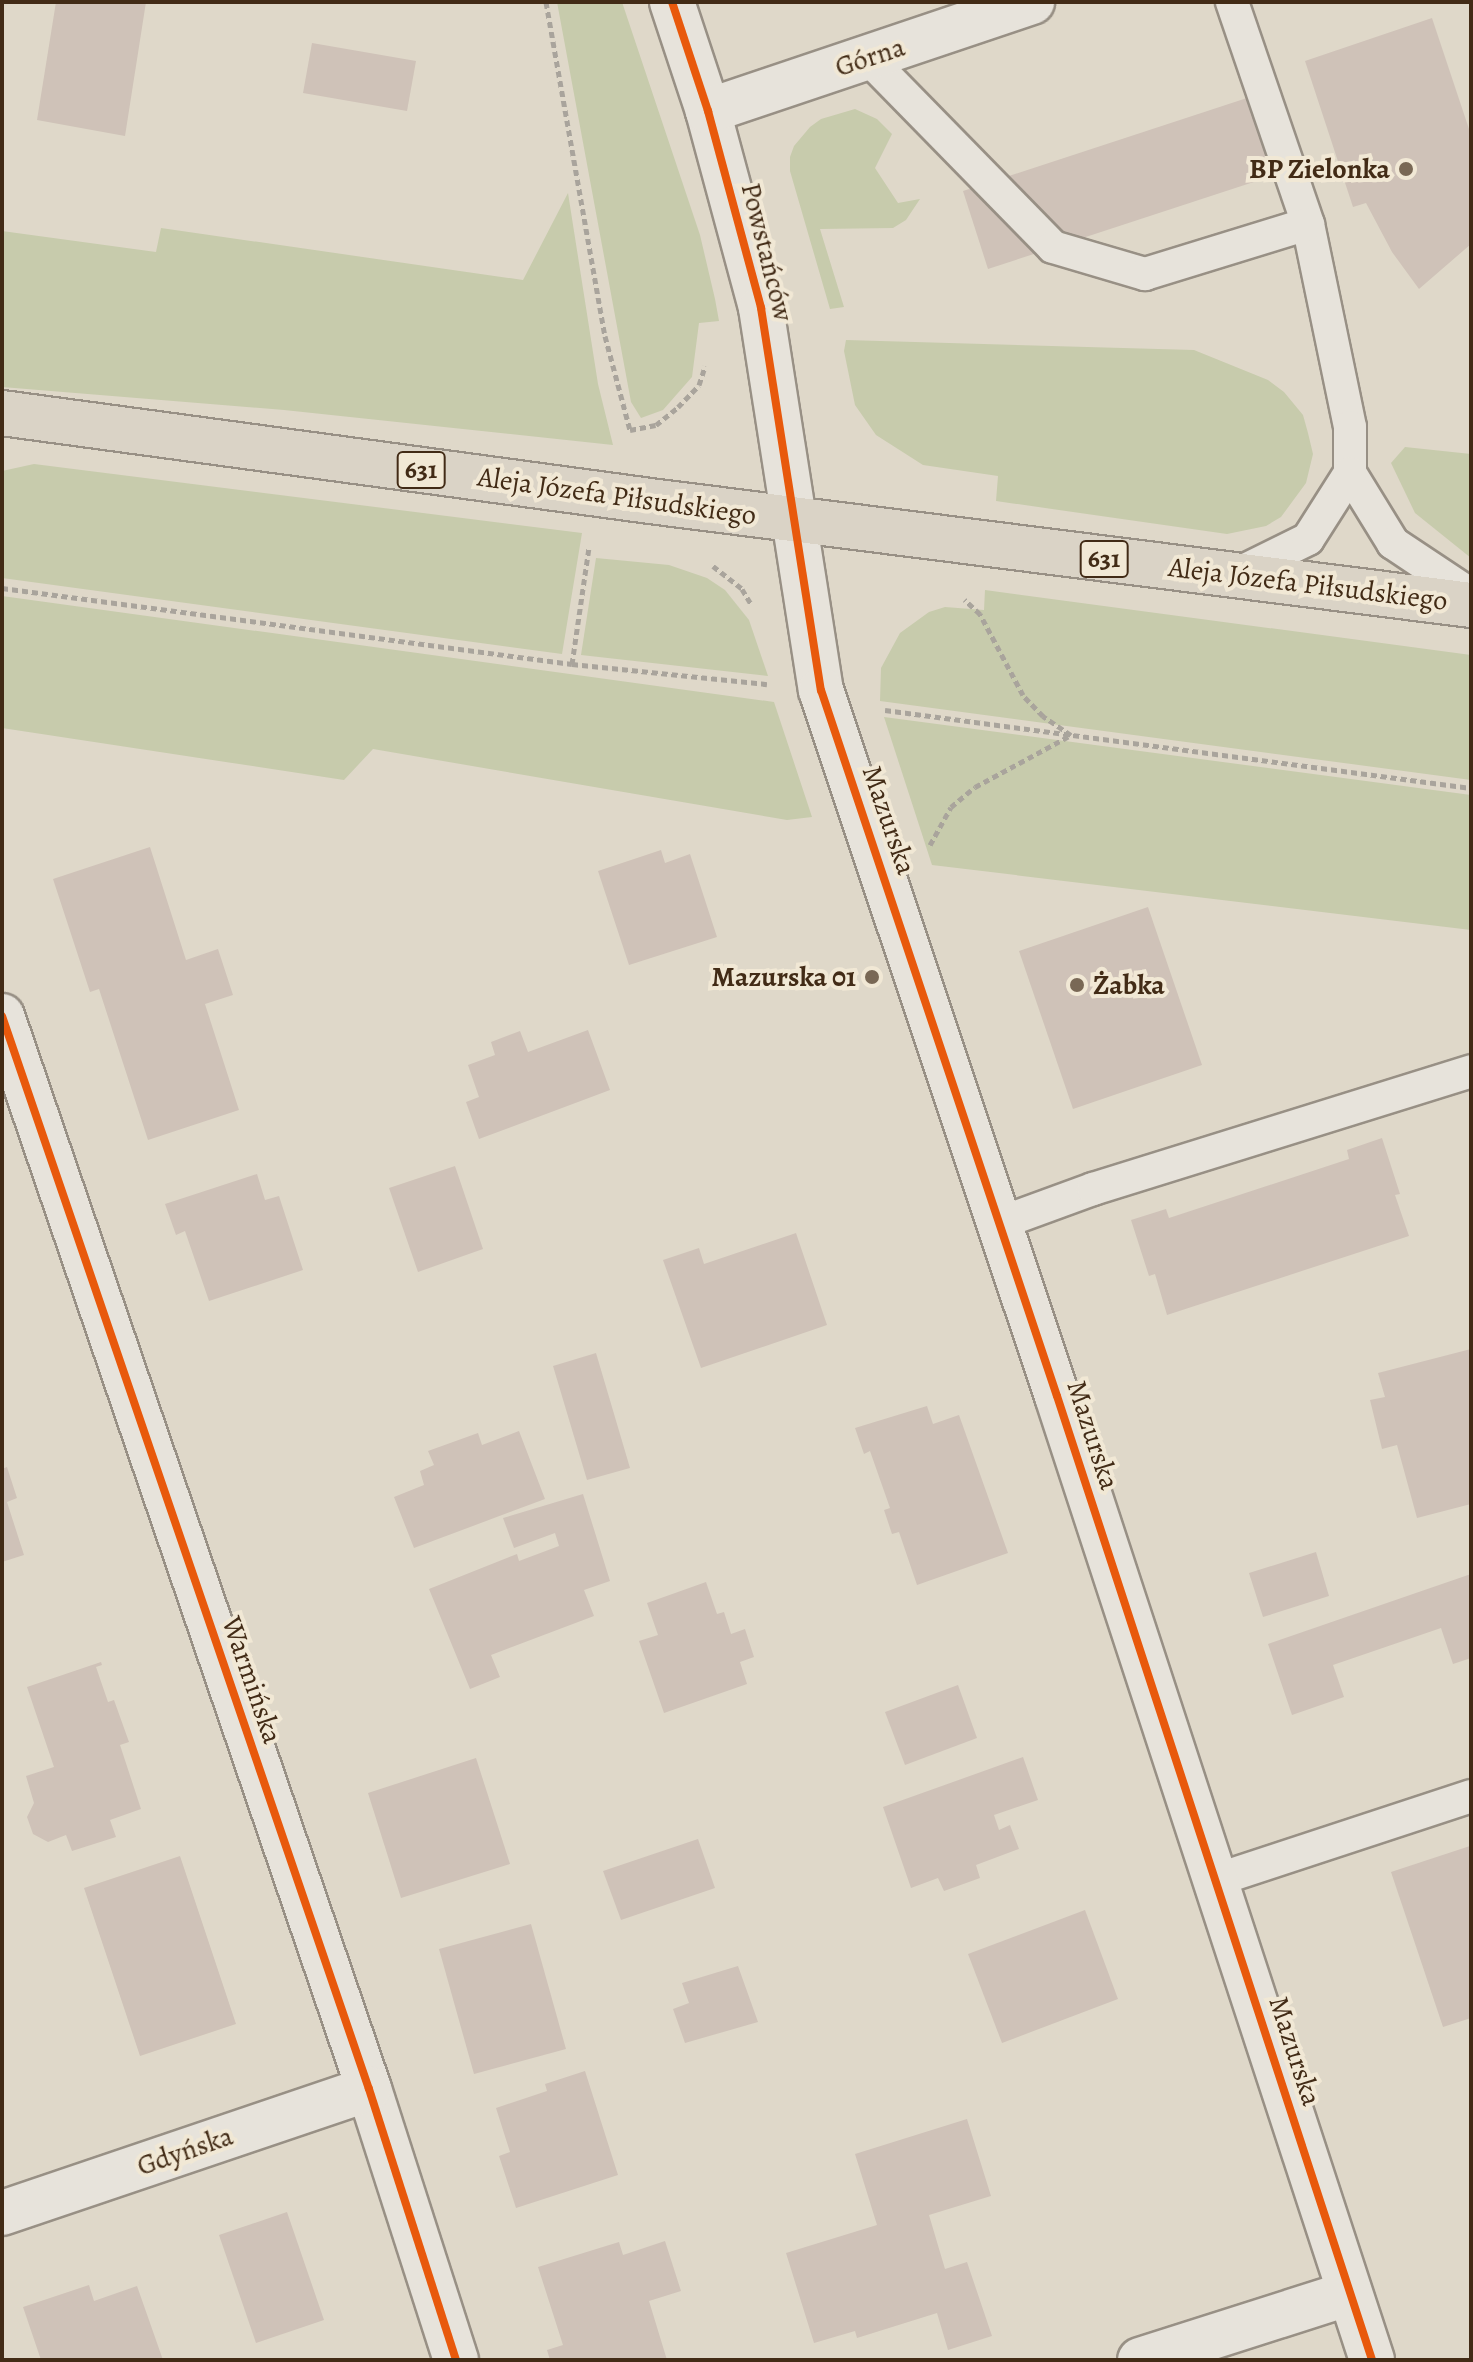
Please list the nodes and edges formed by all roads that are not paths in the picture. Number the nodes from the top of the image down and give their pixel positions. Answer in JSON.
{"nodes":[{"id":1,"x":672,"y":2,"type":"edge"},
{"id":2,"x":1032,"y":2,"type":"edge"},
{"id":3,"x":1232,"y":2,"type":"edge"},
{"id":4,"x":868,"y":58,"type":"junction"},
{"id":5,"x":708,"y":111,"type":"junction"},
{"id":6,"x":1308,"y":224,"type":"junction"},
{"id":7,"x":2,"y":413,"type":"edge"},
{"id":8,"x":1350,"y":473,"type":"junction"},
{"id":9,"x":793,"y":519,"type":"junction"},
{"id":10,"x":1237,"y":574,"type":"junction"},
{"id":11,"x":1471,"y":595,"type":"edge"},
{"id":12,"x":1471,"y":605,"type":"edge"},
{"id":13,"x":2,"y":1016,"type":"edge"},
{"id":14,"x":1471,"y":1071,"type":"edge"},
{"id":15,"x":16,"y":1098,"type":"edge"},
{"id":16,"x":1000,"y":1223,"type":"junction"},
{"id":17,"x":1471,"y":1796,"type":"edge"},
{"id":18,"x":1216,"y":1880,"type":"junction"},
{"id":19,"x":369,"y":2089,"type":"junction"},
{"id":20,"x":2,"y":2213,"type":"edge"},
{"id":21,"x":1350,"y":2293,"type":"junction"},
{"id":22,"x":456,"y":2360,"type":"edge"},
{"id":23,"x":1140,"y":2360,"type":"edge"},
{"id":24,"x":1372,"y":2360,"type":"edge"}],
"edges":[{"from":1,"to":5,"type":"street","name":"Powstańców"},
{"from":2,"to":4,"type":"street","name":"Górna"},
{"from":3,"to":6,"type":"lane"},
{"from":4,"to":5,"type":"street","name":"Górna"},
{"from":4,"to":6,"type":"lane"},
{"from":5,"to":9,"type":"street","name":"Powstańców"},
{"from":6,"to":8,"type":"lane"},
{"from":7,"to":9,"type":"main road","name":"Aleja Józefa Piłsudskiego","number":"631"},
{"from":8,"to":10,"type":"lane"},
{"from":8,"to":11,"type":"lane"},
{"from":9,"to":10,"type":"main road","name":"Aleja Józefa Piłsudskiego","number":"631"},
{"from":9,"to":16,"type":"street","name":"Mazurska"},
{"from":10,"to":12,"type":"main road","name":"Aleja Józefa Piłsudskiego","number":"631"},
{"from":13,"to":15,"type":"street","name":"Warmińska"},
{"from":14,"to":16,"type":"lane"},
{"from":15,"to":19,"type":"street","name":"Warmińska"},
{"from":16,"to":18,"type":"street","name":"Mazurska"},
{"from":17,"to":18,"type":"lane"},
{"from":18,"to":21,"type":"street","name":"Mazurska"},
{"from":19,"to":20,"type":"street","name":"Gdyńska"},
{"from":19,"to":22,"type":"street","name":"Warmińska"},
{"from":21,"to":23,"type":"street"},
{"from":21,"to":24,"type":"street","name":"Mazurska"}]}
